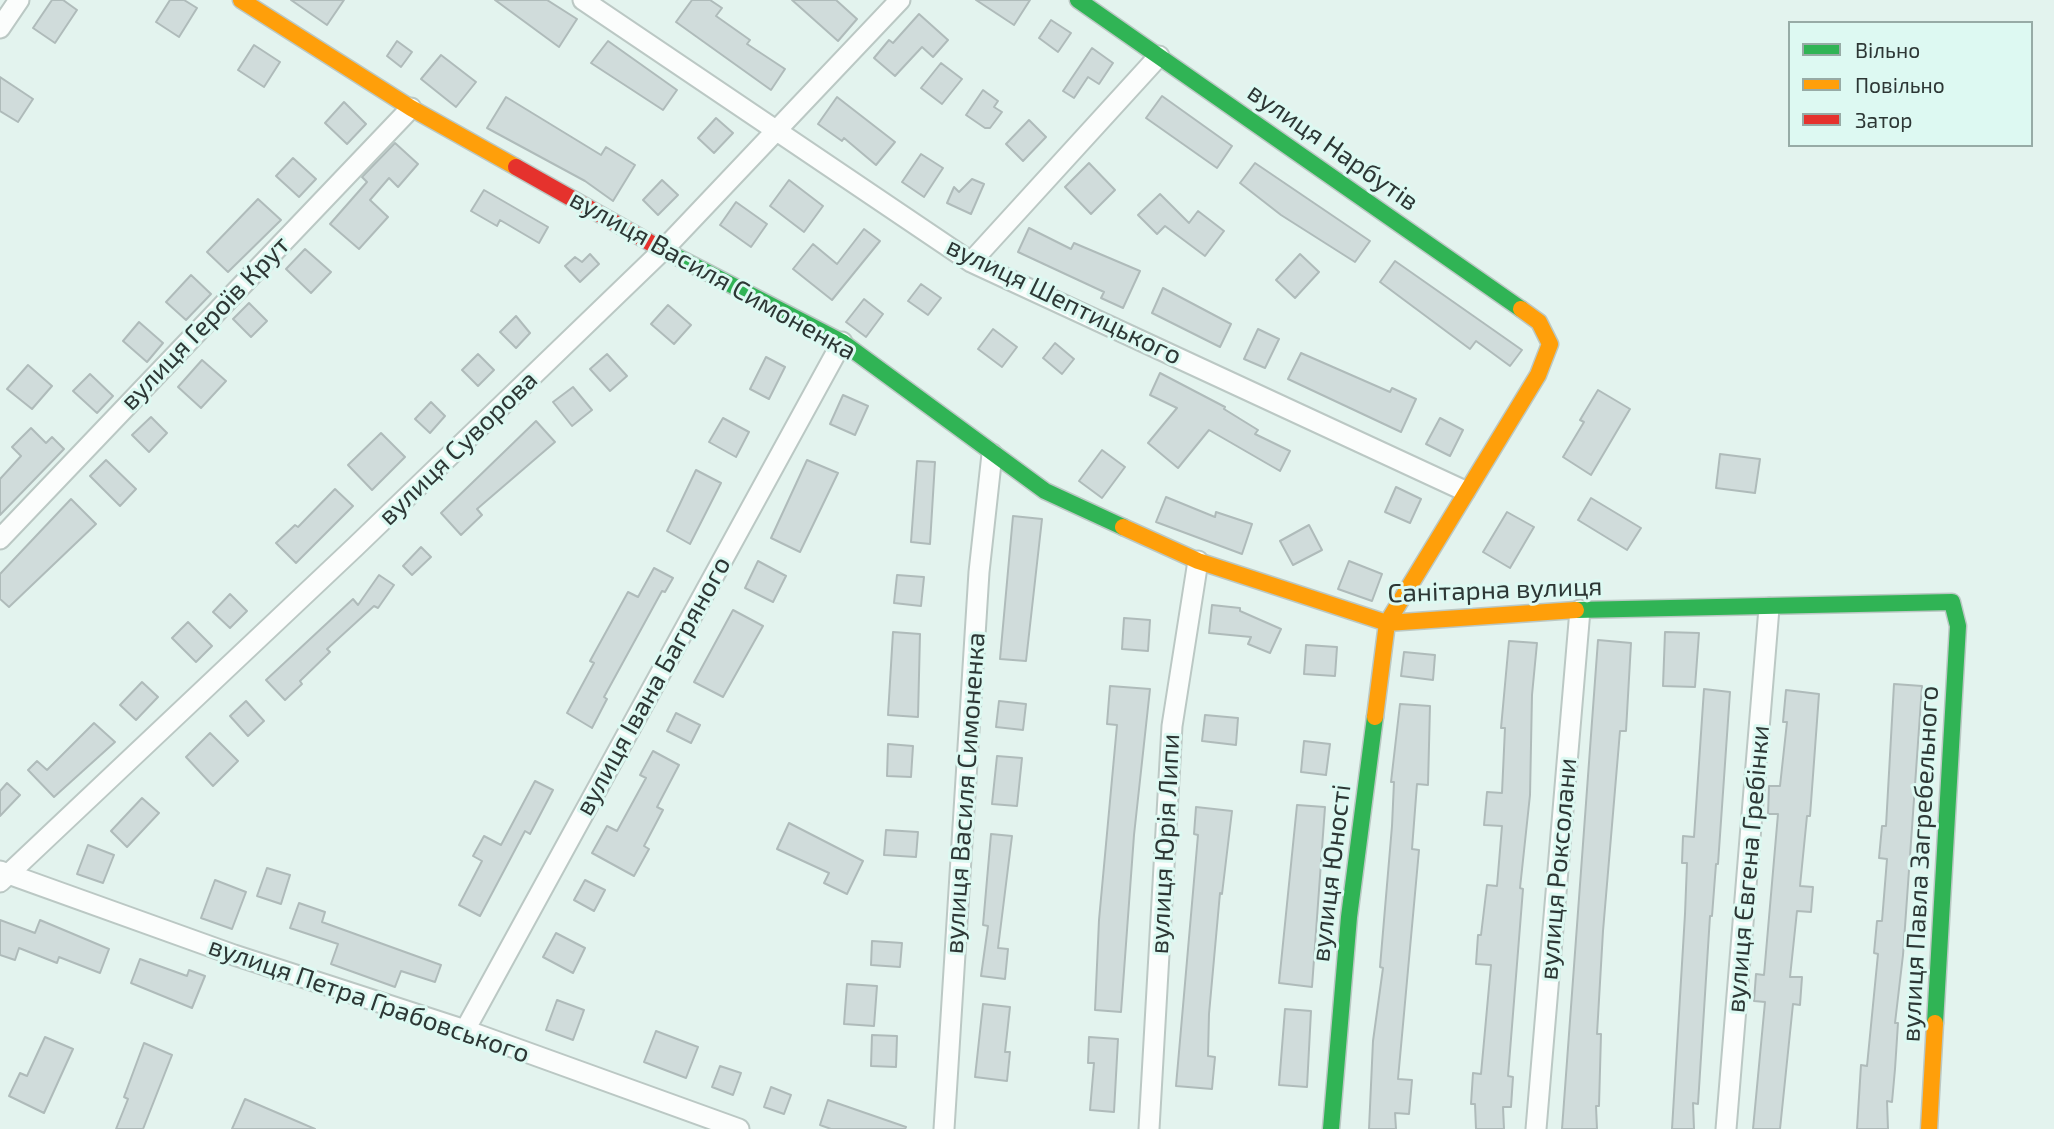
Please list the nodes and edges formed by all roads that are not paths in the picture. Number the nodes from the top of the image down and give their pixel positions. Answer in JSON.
{"nodes":[{"id":1,"x":19,"y":0,"type":"edge"},
{"id":2,"x":583,"y":0,"type":"edge"},
{"id":3,"x":900,"y":0,"type":"edge"},
{"id":4,"x":1078,"y":0,"type":"edge"},
{"id":5,"x":246,"y":1,"type":"edge"},
{"id":6,"x":0,"y":28,"type":"edge"},
{"id":7,"x":1159,"y":56,"type":"junction"},
{"id":8,"x":411,"y":107,"type":"junction"},
{"id":9,"x":777,"y":131,"type":"junction"},
{"id":10,"x":663,"y":250,"type":"junction"},
{"id":11,"x":971,"y":262,"type":"junction"},
{"id":12,"x":842,"y":342,"type":"junction"},
{"id":13,"x":992,"y":454,"type":"junction"},
{"id":14,"x":1465,"y":491,"type":"junction"},
{"id":15,"x":0,"y":539,"type":"edge"},
{"id":16,"x":1198,"y":561,"type":"junction"},
{"id":17,"x":1952,"y":603,"type":"joint"},
{"id":18,"x":1769,"y":608,"type":"junction"},
{"id":19,"x":1580,"y":610,"type":"junction"},
{"id":20,"x":1387,"y":622,"type":"junction"},
{"id":21,"x":2,"y":875,"type":"edge"},
{"id":22,"x":465,"y":1030,"type":"junction"},
{"id":23,"x":738,"y":1129,"type":"edge"},
{"id":24,"x":944,"y":1129,"type":"edge"},
{"id":25,"x":1149,"y":1129,"type":"edge"},
{"id":26,"x":1331,"y":1129,"type":"edge"},
{"id":27,"x":1536,"y":1129,"type":"edge"},
{"id":28,"x":1726,"y":1129,"type":"edge"},
{"id":29,"x":1930,"y":1129,"type":"edge"}],
"edges":[{"from":1,"to":6,"type":"street"},
{"from":2,"to":9,"type":"street","name":"вулиця Шептицького"},
{"from":3,"to":9,"type":"street","name":"вулиця Суворова"},
{"from":4,"to":7,"type":"street","name":"вулиця Нарбутів"},
{"from":5,"to":8,"type":"street","name":"вулиця Василя Симоненка"},
{"from":7,"to":11,"type":"street"},
{"from":7,"to":14,"type":"street","name":"вулиця Нарбутів"},
{"from":8,"to":10,"type":"street","name":"вулиця Василя Симоненка"},
{"from":8,"to":15,"type":"street","name":"вулиця Героїв Крут"},
{"from":9,"to":10,"type":"street","name":"вулиця Суворова"},
{"from":9,"to":11,"type":"street","name":"вулиця Шептицького"},
{"from":10,"to":12,"type":"street","name":"вулиця Василя Симоненка"},
{"from":10,"to":21,"type":"street","name":"вулиця Суворова"},
{"from":11,"to":14,"type":"street","name":"вулиця Шептицького"},
{"from":12,"to":13,"type":"street","name":"вулиця Василя Симоненка"},
{"from":12,"to":22,"type":"street","name":"вулиця Івана Багряного"},
{"from":13,"to":16,"type":"street","name":"Санітарна вулиця"},
{"from":13,"to":24,"type":"street","name":"вулиця Василя Симоненка"},
{"from":14,"to":20,"type":"street"},
{"from":16,"to":20,"type":"street","name":"Санітарна вулиця"},
{"from":16,"to":25,"type":"street","name":"вулиця Юрія Липи"},
{"from":17,"to":18,"type":"street","name":"Санітарна вулиця"},
{"from":17,"to":29,"type":"street","name":"вулиця Павла Загребельного"},
{"from":18,"to":19,"type":"street","name":"Санітарна вулиця"},
{"from":18,"to":28,"type":"street","name":"вулиця Євгена Гребінки"},
{"from":19,"to":20,"type":"street","name":"Санітарна вулиця"},
{"from":19,"to":27,"type":"street","name":"вулиця Роксолани"},
{"from":20,"to":26,"type":"street","name":"вулиця Юності"},
{"from":21,"to":22,"type":"street","name":"вулиця Петра Грабовського"},
{"from":22,"to":23,"type":"street","name":"вулиця Петра Грабовського"}]}
